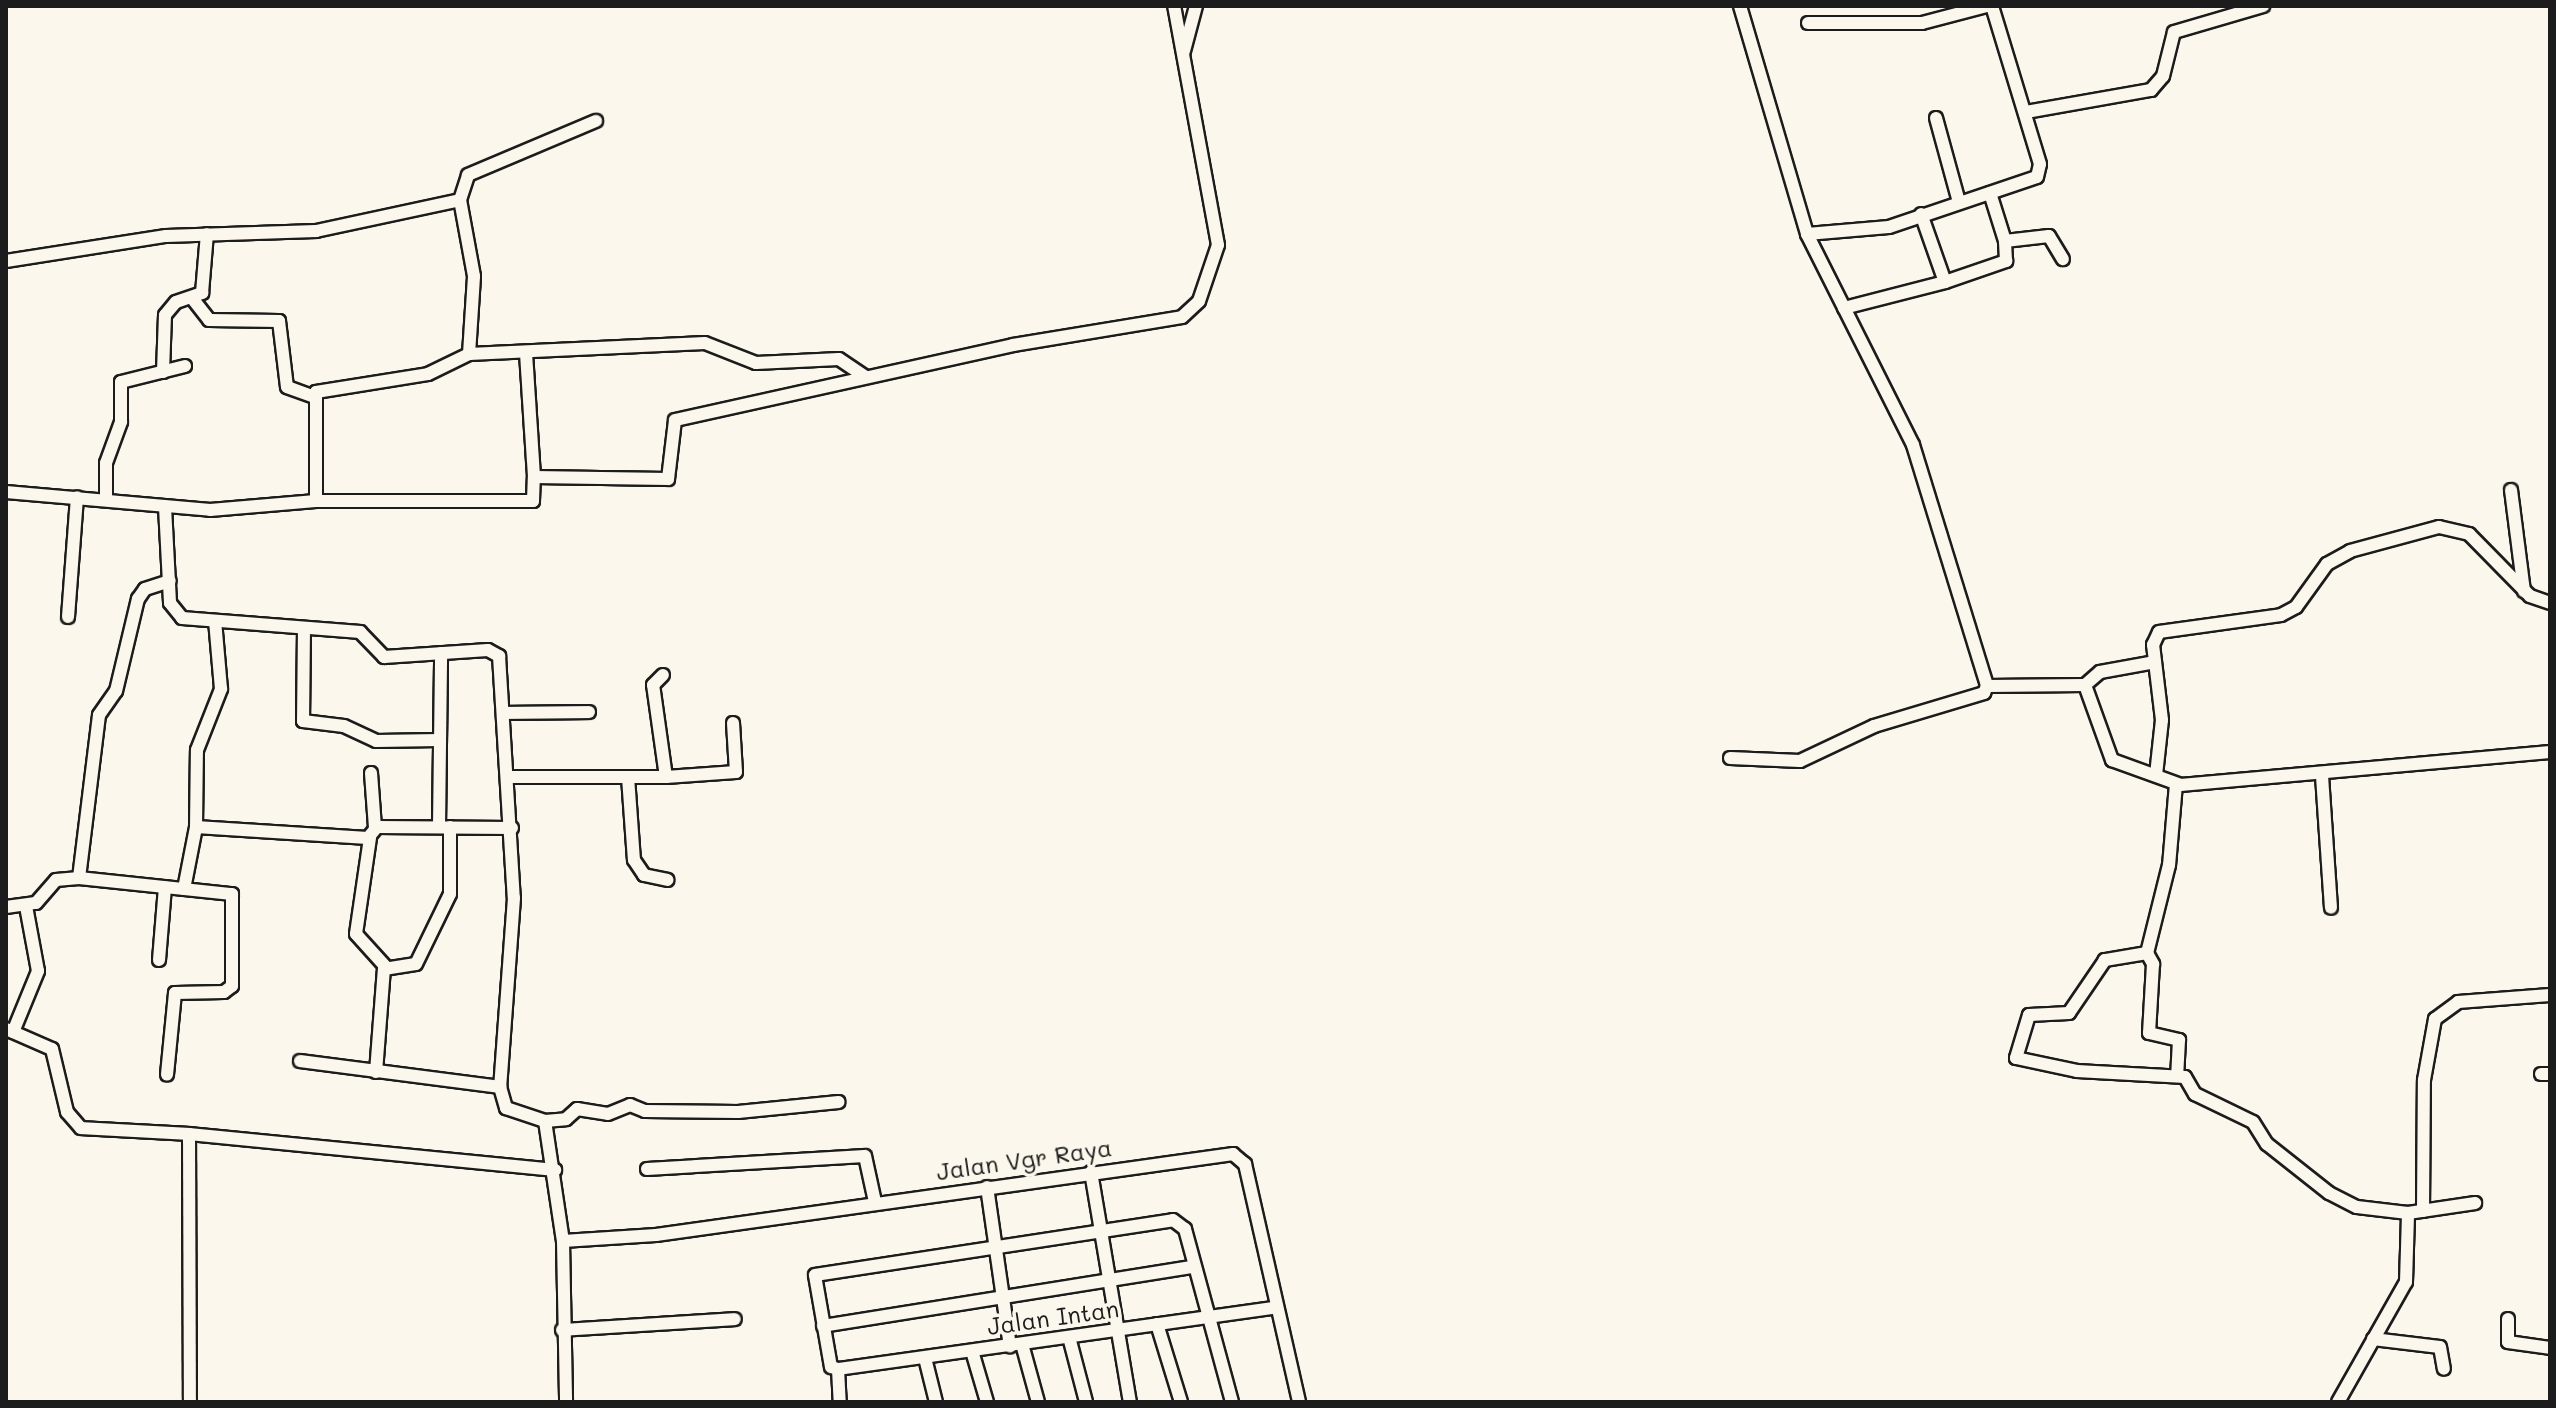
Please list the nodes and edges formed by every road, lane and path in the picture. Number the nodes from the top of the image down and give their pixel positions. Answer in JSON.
{"nodes":[{"id":1,"x":1174,"y":6,"type":"edge"},
{"id":2,"x":1196,"y":6,"type":"edge"},
{"id":3,"x":1740,"y":6,"type":"edge"},
{"id":4,"x":1990,"y":6,"type":"edge"},
{"id":5,"x":2263,"y":6,"type":"edge"},
{"id":6,"x":1808,"y":23,"type":"dead end"},
{"id":7,"x":1183,"y":54,"type":"junction"},
{"id":8,"x":2026,"y":112,"type":"junction"},
{"id":9,"x":1936,"y":118,"type":"dead end"},
{"id":10,"x":596,"y":121,"type":"dead end"},
{"id":11,"x":1990,"y":193,"type":"junction"},
{"id":12,"x":460,"y":200,"type":"junction"},
{"id":13,"x":1959,"y":202,"type":"junction"},
{"id":14,"x":1921,"y":214,"type":"junction"},
{"id":15,"x":207,"y":234,"type":"junction"},
{"id":16,"x":1807,"y":234,"type":"junction"},
{"id":17,"x":2005,"y":241,"type":"junction"},
{"id":18,"x":2063,"y":259,"type":"dead end"},
{"id":19,"x":6,"y":261,"type":"edge"},
{"id":20,"x":1945,"y":282,"type":"junction"},
{"id":21,"x":192,"y":298,"type":"junction"},
{"id":22,"x":1844,"y":308,"type":"junction"},
{"id":23,"x":526,"y":353,"type":"junction"},
{"id":24,"x":469,"y":354,"type":"junction"},
{"id":25,"x":185,"y":366,"type":"dead end"},
{"id":26,"x":163,"y":372,"type":"junction"},
{"id":27,"x":864,"y":376,"type":"junction"},
{"id":28,"x":314,"y":397,"type":"junction"},
{"id":29,"x":534,"y":477,"type":"junction"},
{"id":30,"x":2511,"y":490,"type":"dead end"},
{"id":31,"x":6,"y":492,"type":"edge"},
{"id":32,"x":77,"y":497,"type":"junction"},
{"id":33,"x":106,"y":500,"type":"junction"},
{"id":34,"x":316,"y":501,"type":"junction"},
{"id":35,"x":165,"y":507,"type":"junction"},
{"id":36,"x":170,"y":581,"type":"junction"},
{"id":37,"x":2524,"y":591,"type":"junction"},
{"id":38,"x":2550,"y":603,"type":"edge"},
{"id":39,"x":68,"y":617,"type":"dead end"},
{"id":40,"x":215,"y":621,"type":"junction"},
{"id":41,"x":304,"y":628,"type":"junction"},
{"id":42,"x":441,"y":653,"type":"junction"},
{"id":43,"x":2155,"y":662,"type":"junction"},
{"id":44,"x":663,"y":675,"type":"dead end"},
{"id":45,"x":2085,"y":685,"type":"junction"},
{"id":46,"x":1987,"y":686,"type":"junction"},
{"id":47,"x":589,"y":712,"type":"dead end"},
{"id":48,"x":505,"y":713,"type":"junction"},
{"id":49,"x":733,"y":723,"type":"dead end"},
{"id":50,"x":440,"y":740,"type":"junction"},
{"id":51,"x":2550,"y":752,"type":"edge"},
{"id":52,"x":1730,"y":758,"type":"dead end"},
{"id":53,"x":371,"y":773,"type":"dead end"},
{"id":54,"x":2156,"y":775,"type":"junction"},
{"id":55,"x":2322,"y":776,"type":"junction"},
{"id":56,"x":511,"y":777,"type":"junction"},
{"id":57,"x":628,"y":777,"type":"junction"},
{"id":58,"x":666,"y":777,"type":"junction"},
{"id":59,"x":2176,"y":784,"type":"junction"},
{"id":60,"x":196,"y":827,"type":"junction"},
{"id":61,"x":444,"y":827,"type":"junction"},
{"id":62,"x":512,"y":828,"type":"junction"},
{"id":63,"x":373,"y":833,"type":"junction"},
{"id":64,"x":79,"y":878,"type":"junction"},
{"id":65,"x":667,"y":880,"type":"dead end"},
{"id":66,"x":165,"y":887,"type":"junction"},
{"id":67,"x":184,"y":889,"type":"junction"},
{"id":68,"x":26,"y":906,"type":"junction"},
{"id":69,"x":6,"y":907,"type":"edge"},
{"id":70,"x":2331,"y":908,"type":"dead end"},
{"id":71,"x":2147,"y":953,"type":"junction"},
{"id":72,"x":159,"y":960,"type":"dead end"},
{"id":73,"x":385,"y":966,"type":"junction"},
{"id":74,"x":2550,"y":995,"type":"edge"},
{"id":75,"x":9,"y":1030,"type":"edge"},
{"id":76,"x":300,"y":1061,"type":"dead end"},
{"id":77,"x":376,"y":1072,"type":"junction"},
{"id":78,"x":167,"y":1075,"type":"dead end"},
{"id":79,"x":2177,"y":1076,"type":"junction"},
{"id":80,"x":500,"y":1087,"type":"junction"},
{"id":81,"x":839,"y":1102,"type":"dead end"},
{"id":82,"x":545,"y":1121,"type":"junction"},
{"id":83,"x":189,"y":1134,"type":"junction"},
{"id":84,"x":647,"y":1169,"type":"dead end"},
{"id":85,"x":555,"y":1170,"type":"junction"},
{"id":86,"x":1091,"y":1172,"type":"junction"},
{"id":87,"x":987,"y":1187,"type":"junction"},
{"id":88,"x":875,"y":1202,"type":"junction"},
{"id":89,"x":2475,"y":1203,"type":"dead end"},
{"id":90,"x":2423,"y":1211,"type":"junction"},
{"id":91,"x":2408,"y":1213,"type":"junction"},
{"id":92,"x":1099,"y":1234,"type":"junction"},
{"id":93,"x":563,"y":1241,"type":"junction"},
{"id":94,"x":996,"y":1249,"type":"junction"},
{"id":95,"x":1193,"y":1267,"type":"junction"},
{"id":96,"x":1109,"y":1278,"type":"junction"},
{"id":97,"x":1004,"y":1301,"type":"junction"},
{"id":98,"x":1273,"y":1308,"type":"junction"},
{"id":99,"x":1208,"y":1317,"type":"junction"},
{"id":100,"x":735,"y":1319,"type":"dead end"},
{"id":101,"x":2508,"y":1319,"type":"dead end"},
{"id":102,"x":1157,"y":1324,"type":"junction"},
{"id":103,"x":823,"y":1326,"type":"junction"},
{"id":104,"x":562,"y":1330,"type":"junction"},
{"id":105,"x":1114,"y":1331,"type":"junction"},
{"id":106,"x":1069,"y":1337,"type":"junction"},
{"id":107,"x":2373,"y":1339,"type":"junction"},
{"id":108,"x":1016,"y":1345,"type":"junction"},
{"id":109,"x":2550,"y":1348,"type":"edge"},
{"id":110,"x":972,"y":1351,"type":"junction"},
{"id":111,"x":925,"y":1358,"type":"junction"},
{"id":112,"x":838,"y":1369,"type":"junction"},
{"id":113,"x":2444,"y":1369,"type":"dead end"},
{"id":114,"x":190,"y":1402,"type":"edge"},
{"id":115,"x":566,"y":1402,"type":"edge"},
{"id":116,"x":840,"y":1402,"type":"edge"},
{"id":117,"x":936,"y":1402,"type":"edge"},
{"id":118,"x":987,"y":1402,"type":"edge"},
{"id":119,"x":1038,"y":1402,"type":"edge"},
{"id":120,"x":1086,"y":1402,"type":"edge"},
{"id":121,"x":1130,"y":1402,"type":"edge"},
{"id":122,"x":1181,"y":1402,"type":"edge"},
{"id":123,"x":1232,"y":1402,"type":"edge"},
{"id":124,"x":1299,"y":1402,"type":"edge"},
{"id":125,"x":2338,"y":1402,"type":"edge"}],
"edges":[{"from":1,"to":7,"type":"street"},
{"from":2,"to":7,"type":"street"},
{"from":3,"to":16,"type":"street"},
{"from":4,"to":6,"type":"street"},
{"from":4,"to":8,"type":"street"},
{"from":5,"to":8,"type":"street"},
{"from":7,"to":27,"type":"street"},
{"from":8,"to":11,"type":"street"},
{"from":9,"to":13,"type":"street"},
{"from":10,"to":12,"type":"street"},
{"from":11,"to":13,"type":"street"},
{"from":11,"to":17,"type":"street"},
{"from":12,"to":15,"type":"street"},
{"from":12,"to":24,"type":"street"},
{"from":13,"to":14,"type":"street"},
{"from":14,"to":16,"type":"street"},
{"from":14,"to":20,"type":"street"},
{"from":15,"to":19,"type":"street"},
{"from":15,"to":21,"type":"street"},
{"from":16,"to":22,"type":"street"},
{"from":17,"to":18,"type":"street"},
{"from":17,"to":20,"type":"street"},
{"from":20,"to":22,"type":"street"},
{"from":21,"to":26,"type":"street"},
{"from":21,"to":28,"type":"street"},
{"from":22,"to":46,"type":"street"},
{"from":23,"to":24,"type":"street"},
{"from":23,"to":27,"type":"street"},
{"from":23,"to":29,"type":"street"},
{"from":24,"to":28,"type":"street"},
{"from":25,"to":26,"type":"street"},
{"from":26,"to":33,"type":"street"},
{"from":27,"to":29,"type":"street"},
{"from":28,"to":34,"type":"street"},
{"from":29,"to":34,"type":"street"},
{"from":30,"to":37,"type":"street"},
{"from":31,"to":32,"type":"street"},
{"from":32,"to":33,"type":"street"},
{"from":32,"to":39,"type":"street"},
{"from":33,"to":35,"type":"street"},
{"from":34,"to":35,"type":"street"},
{"from":35,"to":36,"type":"street"},
{"from":36,"to":40,"type":"street"},
{"from":36,"to":64,"type":"street"},
{"from":37,"to":38,"type":"street"},
{"from":37,"to":43,"type":"street"},
{"from":40,"to":41,"type":"street"},
{"from":40,"to":60,"type":"street"},
{"from":41,"to":42,"type":"street"},
{"from":41,"to":50,"type":"street"},
{"from":42,"to":48,"type":"street"},
{"from":42,"to":50,"type":"street"},
{"from":43,"to":45,"type":"street"},
{"from":43,"to":54,"type":"street"},
{"from":44,"to":58,"type":"street"},
{"from":45,"to":46,"type":"street"},
{"from":45,"to":54,"type":"street"},
{"from":46,"to":52,"type":"street"},
{"from":47,"to":48,"type":"street"},
{"from":48,"to":56,"type":"street"},
{"from":49,"to":58,"type":"street"},
{"from":50,"to":61,"type":"street"},
{"from":51,"to":55,"type":"street"},
{"from":53,"to":63,"type":"street"},
{"from":54,"to":59,"type":"street"},
{"from":55,"to":59,"type":"street"},
{"from":55,"to":70,"type":"street"},
{"from":56,"to":57,"type":"street"},
{"from":56,"to":62,"type":"street"},
{"from":57,"to":58,"type":"street"},
{"from":57,"to":65,"type":"street"},
{"from":59,"to":71,"type":"street"},
{"from":60,"to":63,"type":"street"},
{"from":60,"to":67,"type":"street"},
{"from":61,"to":62,"type":"street"},
{"from":61,"to":63,"type":"street"},
{"from":61,"to":73,"type":"street"},
{"from":62,"to":80,"type":"street"},
{"from":63,"to":73,"type":"street"},
{"from":64,"to":66,"type":"street"},
{"from":64,"to":68,"type":"street"},
{"from":66,"to":67,"type":"street"},
{"from":66,"to":72,"type":"street"},
{"from":67,"to":78,"type":"street"},
{"from":68,"to":69,"type":"street"},
{"from":68,"to":75,"type":"street"},
{"from":71,"to":79,"type":"street"},
{"from":71,"to":79,"type":"street"},
{"from":73,"to":77,"type":"street"},
{"from":74,"to":90,"type":"street"},
{"from":75,"to":83,"type":"street"},
{"from":76,"to":77,"type":"street"},
{"from":77,"to":80,"type":"street"},
{"from":79,"to":91,"type":"street"},
{"from":80,"to":82,"type":"street"},
{"from":81,"to":82,"type":"street"},
{"from":82,"to":85,"type":"street"},
{"from":83,"to":85,"type":"street"},
{"from":83,"to":114,"type":"street"},
{"from":84,"to":88,"type":"street"},
{"from":85,"to":93,"type":"street"},
{"from":86,"to":87,"type":"street","name":"Jalan Vgr Raya"},
{"from":86,"to":92,"type":"street"},
{"from":86,"to":98,"type":"street","name":"Jalan Vgr Raya"},
{"from":87,"to":88,"type":"street","name":"Jalan Vgr Raya"},
{"from":87,"to":94,"type":"street"},
{"from":88,"to":93,"type":"street","name":"Jalan Vgr Raya"},
{"from":89,"to":90,"type":"street"},
{"from":90,"to":91,"type":"street"},
{"from":91,"to":107,"type":"street"},
{"from":92,"to":94,"type":"street"},
{"from":92,"to":95,"type":"street"},
{"from":92,"to":96,"type":"street"},
{"from":93,"to":104,"type":"street"},
{"from":94,"to":97,"type":"street"},
{"from":94,"to":103,"type":"street"},
{"from":95,"to":96,"type":"street"},
{"from":95,"to":99,"type":"street"},
{"from":96,"to":97,"type":"street"},
{"from":96,"to":105,"type":"street"},
{"from":97,"to":103,"type":"street"},
{"from":97,"to":108,"type":"street"},
{"from":98,"to":99,"type":"street","name":"Jalan Intan"},
{"from":98,"to":124,"type":"street","name":"Jalan Vgr Raya"},
{"from":99,"to":102,"type":"street","name":"Jalan Intan"},
{"from":99,"to":123,"type":"street"},
{"from":100,"to":104,"type":"street"},
{"from":101,"to":109,"type":"street"},
{"from":102,"to":105,"type":"street","name":"Jalan Intan"},
{"from":102,"to":122,"type":"street"},
{"from":103,"to":112,"type":"street"},
{"from":104,"to":115,"type":"street"},
{"from":105,"to":106,"type":"street","name":"Jalan Intan"},
{"from":105,"to":121,"type":"street"},
{"from":106,"to":108,"type":"street","name":"Jalan Intan"},
{"from":106,"to":120,"type":"street"},
{"from":107,"to":113,"type":"street"},
{"from":107,"to":125,"type":"street"},
{"from":108,"to":110,"type":"street","name":"Jalan Intan"},
{"from":108,"to":119,"type":"street"},
{"from":110,"to":111,"type":"street","name":"Jalan Intan"},
{"from":110,"to":118,"type":"street"},
{"from":111,"to":112,"type":"street","name":"Jalan Intan"},
{"from":111,"to":117,"type":"street"},
{"from":112,"to":116,"type":"street"}]}
